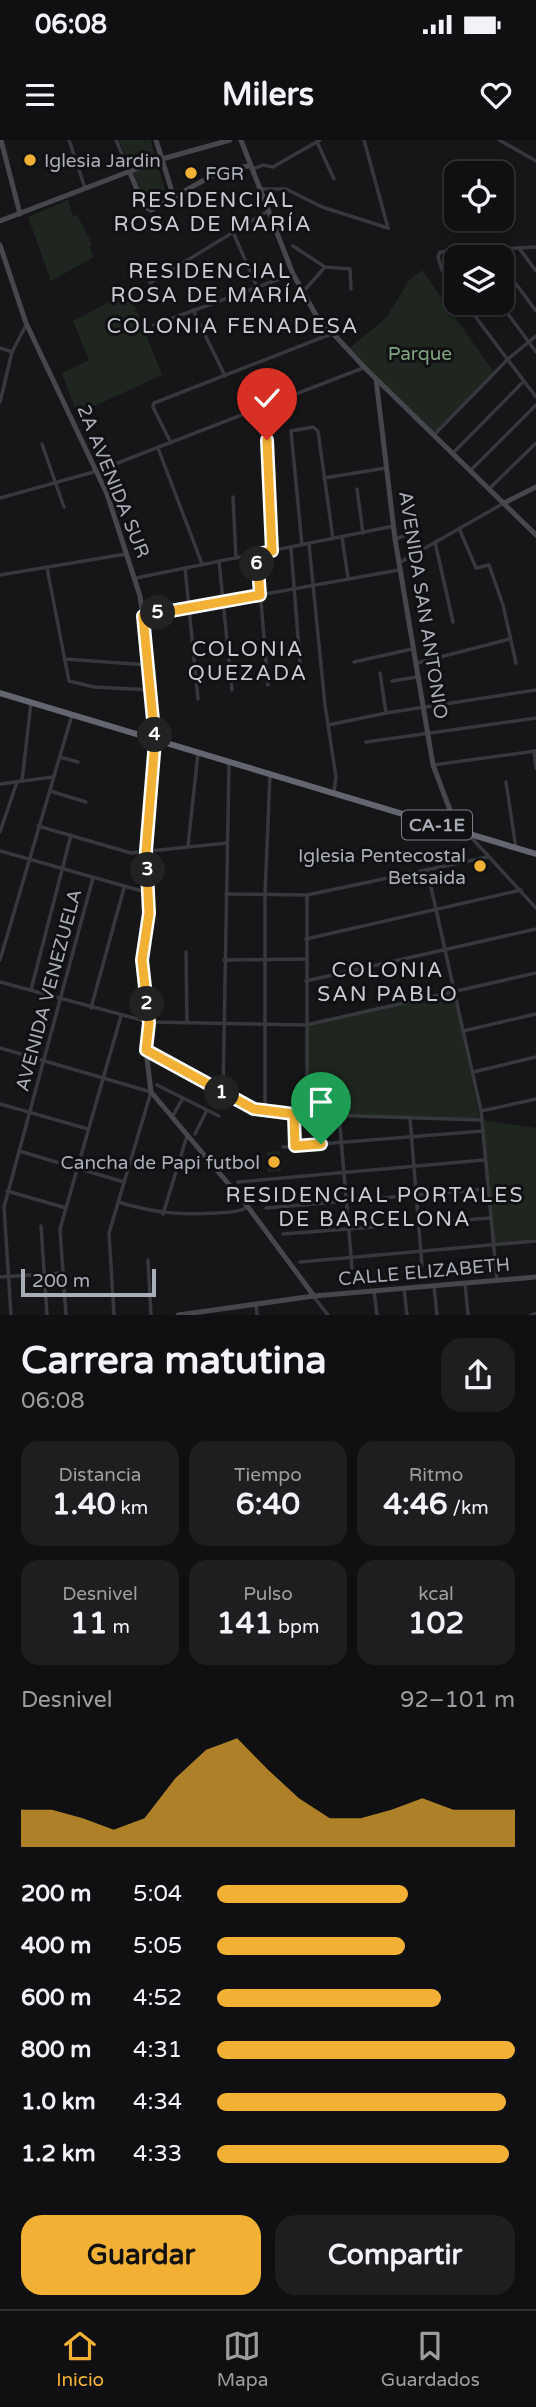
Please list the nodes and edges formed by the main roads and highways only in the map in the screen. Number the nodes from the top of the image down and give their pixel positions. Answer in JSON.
{"nodes":[{"id":1,"x":0,"y":693,"type":"edge"},
{"id":2,"x":536,"y":855,"type":"edge"}],
"edges":[{"from":1,"to":2,"type":"highway","number":"CA-1E"}]}
